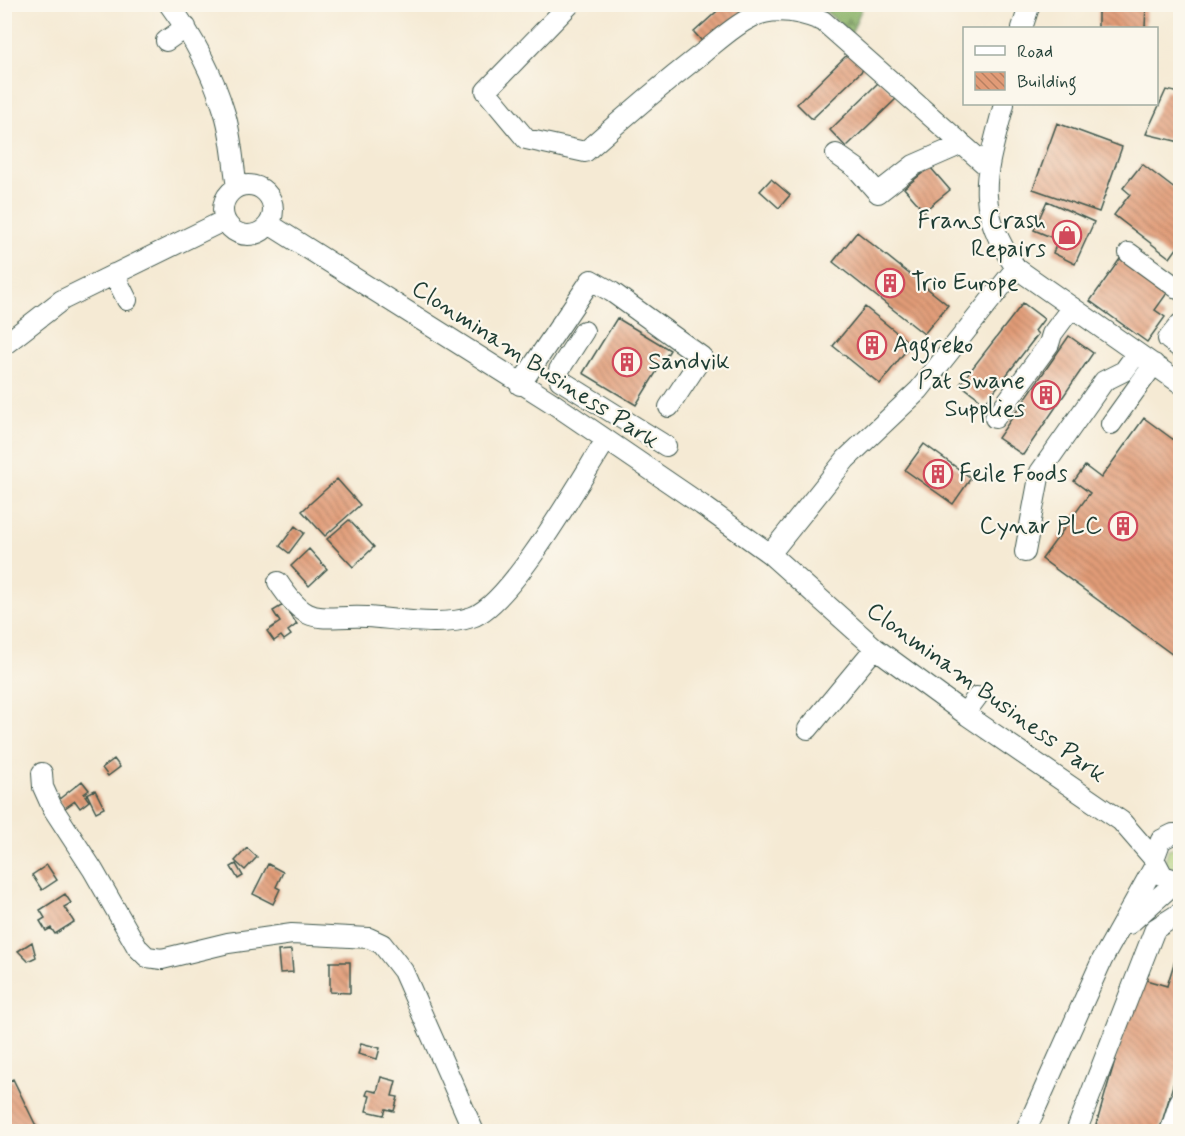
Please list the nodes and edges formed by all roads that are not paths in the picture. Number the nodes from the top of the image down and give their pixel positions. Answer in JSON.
{"nodes":[{"id":1,"x":169,"y":4,"type":"edge"},
{"id":2,"x":570,"y":4,"type":"edge"},
{"id":3,"x":1030,"y":4,"type":"edge"},
{"id":4,"x":775,"y":8,"type":"edge"},
{"id":5,"x":186,"y":27,"type":"junction"},
{"id":6,"x":1022,"y":27,"type":"edge"},
{"id":7,"x":166,"y":41,"type":"dead end"},
{"id":8,"x":1004,"y":105,"type":"edge"},
{"id":9,"x":962,"y":144,"type":"junction"},
{"id":10,"x":836,"y":154,"type":"dead end"},
{"id":11,"x":988,"y":167,"type":"junction"},
{"id":12,"x":237,"y":187,"type":"junction"},
{"id":13,"x":225,"y":220,"type":"junction"},
{"id":14,"x":270,"y":224,"type":"junction"},
{"id":15,"x":1130,"y":253,"type":"dead end"},
{"id":16,"x":1016,"y":268,"type":"junction"},
{"id":17,"x":114,"y":274,"type":"junction"},
{"id":18,"x":1180,"y":290,"type":"edge"},
{"id":19,"x":127,"y":300,"type":"dead end"},
{"id":20,"x":1072,"y":307,"type":"junction"},
{"id":21,"x":1180,"y":324,"type":"edge"},
{"id":22,"x":561,"y":325,"type":"junction"},
{"id":23,"x":4,"y":345,"type":"edge"},
{"id":24,"x":1180,"y":348,"type":"edge"},
{"id":25,"x":1137,"y":353,"type":"junction"},
{"id":26,"x":1154,"y":364,"type":"junction"},
{"id":27,"x":1180,"y":383,"type":"edge"},
{"id":28,"x":520,"y":385,"type":"junction"},
{"id":29,"x":669,"y":407,"type":"dead end"},
{"id":30,"x":995,"y":418,"type":"dead end"},
{"id":31,"x":1111,"y":424,"type":"dead end"},
{"id":32,"x":606,"y":440,"type":"junction"},
{"id":33,"x":666,"y":446,"type":"dead end"},
{"id":34,"x":1025,"y":552,"type":"dead end"},
{"id":35,"x":770,"y":554,"type":"junction"},
{"id":36,"x":278,"y":582,"type":"dead end"},
{"id":37,"x":875,"y":648,"type":"junction"},
{"id":38,"x":977,"y":697,"type":"dead end"},
{"id":39,"x":965,"y":714,"type":"junction"},
{"id":40,"x":808,"y":729,"type":"dead end"},
{"id":41,"x":42,"y":773,"type":"dead end"},
{"id":42,"x":1122,"y":821,"type":"junction"},
{"id":43,"x":1177,"y":834,"type":"edge"},
{"id":44,"x":1154,"y":862,"type":"junction"},
{"id":45,"x":1179,"y":881,"type":"edge"},
{"id":46,"x":1180,"y":913,"type":"edge"},
{"id":47,"x":1118,"y":933,"type":"junction"},
{"id":48,"x":1180,"y":1101,"type":"edge"},
{"id":49,"x":474,"y":1131,"type":"edge"},
{"id":50,"x":1026,"y":1131,"type":"edge"},
{"id":51,"x":1076,"y":1131,"type":"edge"},
{"id":52,"x":1170,"y":1131,"type":"edge"}],
"edges":[{"from":1,"to":5,"type":"street"},
{"from":2,"to":4,"type":"street"},
{"from":3,"to":6,"type":"street"},
{"from":4,"to":9,"type":"street"},
{"from":5,"to":7,"type":"street"},
{"from":5,"to":12,"type":"street"},
{"from":8,"to":11,"type":"street"},
{"from":9,"to":10,"type":"street"},
{"from":9,"to":11,"type":"street"},
{"from":11,"to":16,"type":"street"},
{"from":12,"to":13,"type":"street"},
{"from":12,"to":14,"type":"street"},
{"from":13,"to":14,"type":"street"},
{"from":13,"to":17,"type":"street"},
{"from":14,"to":28,"type":"street","name":"Clonminam Business Park"},
{"from":15,"to":18,"type":"street"},
{"from":16,"to":20,"type":"street"},
{"from":16,"to":35,"type":"street"},
{"from":17,"to":19,"type":"street"},
{"from":17,"to":23,"type":"street"},
{"from":20,"to":25,"type":"street"},
{"from":20,"to":30,"type":"street"},
{"from":21,"to":24,"type":"street"},
{"from":22,"to":28,"type":"street"},
{"from":22,"to":29,"type":"street"},
{"from":22,"to":33,"type":"street"},
{"from":25,"to":26,"type":"street"},
{"from":25,"to":34,"type":"street"},
{"from":26,"to":27,"type":"street"},
{"from":26,"to":31,"type":"street"},
{"from":28,"to":32,"type":"street","name":"Clonminam Business Park"},
{"from":32,"to":35,"type":"street","name":"Clonminam Business Park"},
{"from":32,"to":36,"type":"street"},
{"from":35,"to":37,"type":"street","name":"Clonminam Business Park"},
{"from":37,"to":39,"type":"street","name":"Clonminam Business Park"},
{"from":37,"to":40,"type":"street"},
{"from":38,"to":39,"type":"street"},
{"from":39,"to":42,"type":"street","name":"Clonminam Business Park"},
{"from":41,"to":49,"type":"street"},
{"from":42,"to":43,"type":"street","name":"Clonminam Business Park"},
{"from":42,"to":44,"type":"street","name":"Clonminam Business Park"},
{"from":43,"to":44,"type":"street"},
{"from":44,"to":45,"type":"street","name":"Clonminam Business Park"},
{"from":44,"to":47,"type":"street"},
{"from":45,"to":47,"type":"street"},
{"from":46,"to":51,"type":"street"},
{"from":47,"to":50,"type":"street"},
{"from":48,"to":52,"type":"street"}]}
